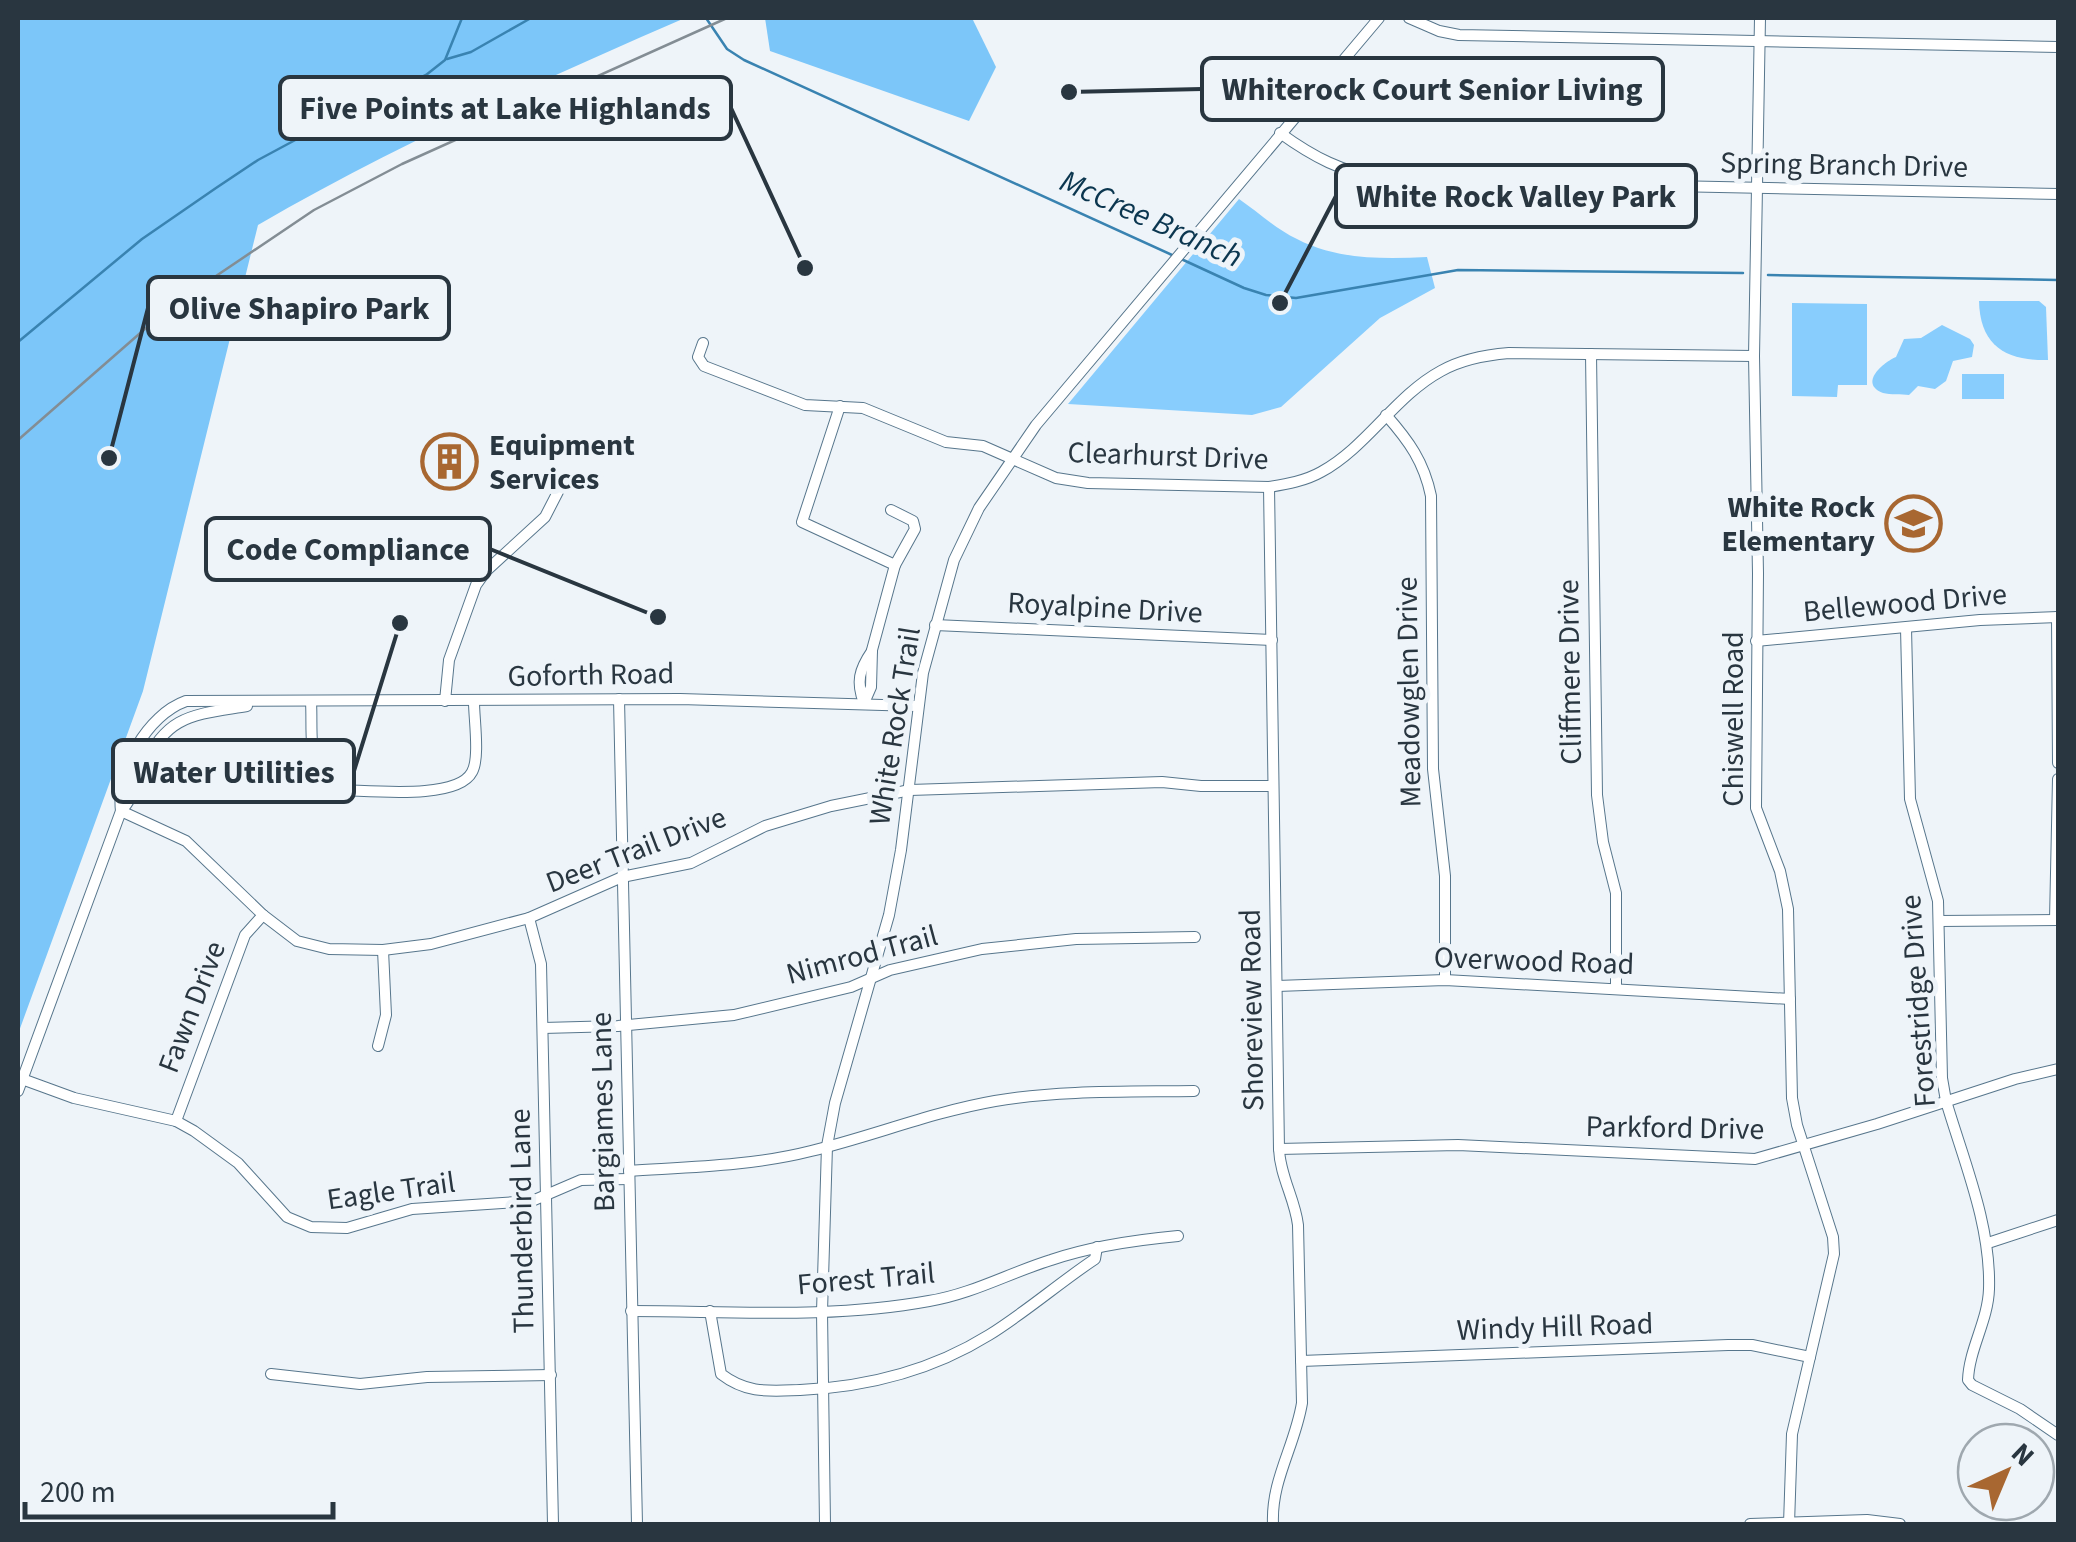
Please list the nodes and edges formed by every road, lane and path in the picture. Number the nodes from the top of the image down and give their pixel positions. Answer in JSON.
{"nodes":[{"id":1,"x":1379,"y":18,"type":"edge"},
{"id":2,"x":1410,"y":18,"type":"edge"},
{"id":3,"x":1760,"y":18,"type":"edge"},
{"id":4,"x":1759,"y":42,"type":"junction"},
{"id":5,"x":2058,"y":47,"type":"edge"},
{"id":6,"x":1280,"y":134,"type":"junction"},
{"id":7,"x":1756,"y":188,"type":"junction"},
{"id":8,"x":2058,"y":194,"type":"edge"},
{"id":9,"x":703,"y":343,"type":"dead end"},
{"id":10,"x":1591,"y":354,"type":"junction"},
{"id":11,"x":1754,"y":356,"type":"junction"},
{"id":12,"x":840,"y":406,"type":"junction"},
{"id":13,"x":1386,"y":416,"type":"junction"},
{"id":14,"x":1011,"y":458,"type":"junction"},
{"id":15,"x":562,"y":482,"type":"dead end"},
{"id":16,"x":1269,"y":487,"type":"junction"},
{"id":17,"x":891,"y":510,"type":"dead end"},
{"id":18,"x":896,"y":565,"type":"junction"},
{"id":19,"x":2058,"y":617,"type":"edge"},
{"id":20,"x":935,"y":625,"type":"junction"},
{"id":21,"x":1906,"y":628,"type":"junction"},
{"id":22,"x":1272,"y":640,"type":"junction"},
{"id":23,"x":1756,"y":641,"type":"junction"},
{"id":24,"x":619,"y":699,"type":"junction"},
{"id":25,"x":444,"y":701,"type":"junction"},
{"id":26,"x":312,"y":702,"type":"junction"},
{"id":27,"x":474,"y":702,"type":"junction"},
{"id":28,"x":864,"y":704,"type":"junction"},
{"id":29,"x":918,"y":706,"type":"junction"},
{"id":30,"x":2058,"y":763,"type":"edge"},
{"id":31,"x":2058,"y":780,"type":"edge"},
{"id":32,"x":1273,"y":786,"type":"junction"},
{"id":33,"x":910,"y":790,"type":"junction"},
{"id":34,"x":121,"y":811,"type":"junction"},
{"id":35,"x":622,"y":876,"type":"junction"},
{"id":36,"x":263,"y":915,"type":"junction"},
{"id":37,"x":528,"y":918,"type":"junction"},
{"id":38,"x":2056,"y":920,"type":"edge"},
{"id":39,"x":1939,"y":921,"type":"junction"},
{"id":40,"x":1195,"y":937,"type":"dead end"},
{"id":41,"x":384,"y":950,"type":"junction"},
{"id":42,"x":872,"y":979,"type":"junction"},
{"id":43,"x":1446,"y":980,"type":"junction"},
{"id":44,"x":1277,"y":986,"type":"junction"},
{"id":45,"x":1616,"y":988,"type":"junction"},
{"id":46,"x":1790,"y":999,"type":"junction"},
{"id":47,"x":626,"y":1024,"type":"junction"},
{"id":48,"x":543,"y":1028,"type":"junction"},
{"id":49,"x":378,"y":1046,"type":"dead end"},
{"id":50,"x":2058,"y":1069,"type":"edge"},
{"id":51,"x":22,"y":1079,"type":"junction"},
{"id":52,"x":18,"y":1091,"type":"edge"},
{"id":53,"x":1194,"y":1091,"type":"dead end"},
{"id":54,"x":1946,"y":1102,"type":"junction"},
{"id":55,"x":176,"y":1121,"type":"junction"},
{"id":56,"x":828,"y":1146,"type":"junction"},
{"id":57,"x":1803,"y":1147,"type":"junction"},
{"id":58,"x":1278,"y":1150,"type":"junction"},
{"id":59,"x":629,"y":1175,"type":"junction"},
{"id":60,"x":546,"y":1195,"type":"junction"},
{"id":61,"x":2058,"y":1220,"type":"edge"},
{"id":62,"x":1178,"y":1236,"type":"dead end"},
{"id":63,"x":1988,"y":1243,"type":"junction"},
{"id":64,"x":1097,"y":1247,"type":"junction"},
{"id":65,"x":632,"y":1311,"type":"junction"},
{"id":66,"x":710,"y":1311,"type":"junction"},
{"id":67,"x":822,"y":1312,"type":"junction"},
{"id":68,"x":1810,"y":1356,"type":"junction"},
{"id":69,"x":1301,"y":1362,"type":"junction"},
{"id":70,"x":270,"y":1374,"type":"dead end"},
{"id":71,"x":551,"y":1375,"type":"junction"},
{"id":72,"x":822,"y":1389,"type":"junction"},
{"id":73,"x":2058,"y":1436,"type":"edge"},
{"id":74,"x":553,"y":1524,"type":"edge"},
{"id":75,"x":637,"y":1524,"type":"edge"},
{"id":76,"x":826,"y":1524,"type":"edge"},
{"id":77,"x":1272,"y":1524,"type":"edge"},
{"id":78,"x":1750,"y":1524,"type":"edge"},
{"id":79,"x":1789,"y":1524,"type":"edge"},
{"id":80,"x":1900,"y":1524,"type":"edge"}],
"edges":[{"from":1,"to":6,"type":"street","name":"White Rock Trail"},
{"from":2,"to":4,"type":"street"},
{"from":3,"to":4,"type":"street","name":"Chiswell Road"},
{"from":4,"to":5,"type":"street"},
{"from":4,"to":7,"type":"street","name":"Chiswell Road"},
{"from":6,"to":7,"type":"street","name":"Spring Branch Drive"},
{"from":6,"to":14,"type":"street","name":"White Rock Trail"},
{"from":7,"to":8,"type":"street","name":"Spring Branch Drive"},
{"from":7,"to":11,"type":"street","name":"Chiswell Road"},
{"from":9,"to":12,"type":"street","name":"Clearhurst Drive"},
{"from":10,"to":11,"type":"street","name":"Clearhurst Drive"},
{"from":10,"to":13,"type":"street","name":"Clearhurst Drive"},
{"from":10,"to":45,"type":"street","name":"Cliffmere Drive"},
{"from":11,"to":23,"type":"street","name":"Chiswell Road"},
{"from":12,"to":14,"type":"street","name":"Clearhurst Drive"},
{"from":12,"to":18,"type":"street"},
{"from":13,"to":16,"type":"street","name":"Clearhurst Drive"},
{"from":13,"to":43,"type":"street","name":"Meadowglen Drive"},
{"from":14,"to":16,"type":"street","name":"Clearhurst Drive"},
{"from":14,"to":20,"type":"street","name":"White Rock Trail"},
{"from":15,"to":25,"type":"street"},
{"from":16,"to":22,"type":"street","name":"Shoreview Road"},
{"from":17,"to":18,"type":"street"},
{"from":18,"to":28,"type":"street"},
{"from":19,"to":21,"type":"street","name":"Bellewood Drive"},
{"from":19,"to":30,"type":"street"},
{"from":20,"to":22,"type":"street","name":"Royalpine Drive"},
{"from":20,"to":29,"type":"street","name":"White Rock Trail"},
{"from":21,"to":23,"type":"street","name":"Bellewood Drive"},
{"from":21,"to":39,"type":"street","name":"Forestridge Drive"},
{"from":22,"to":32,"type":"street","name":"Shoreview Road"},
{"from":23,"to":46,"type":"street","name":"Chiswell Road"},
{"from":24,"to":27,"type":"street","name":"Goforth Road"},
{"from":24,"to":28,"type":"street","name":"Goforth Road"},
{"from":24,"to":35,"type":"street","name":"Bargiames Lane"},
{"from":25,"to":26,"type":"street","name":"Goforth Road"},
{"from":25,"to":27,"type":"street","name":"Goforth Road"},
{"from":26,"to":27,"type":"street"},
{"from":26,"to":34,"type":"street","name":"Goforth Road"},
{"from":28,"to":29,"type":"street","name":"Goforth Road"},
{"from":29,"to":33,"type":"street","name":"White Rock Trail"},
{"from":31,"to":38,"type":"street"},
{"from":32,"to":33,"type":"street","name":"Deer Trail Drive"},
{"from":32,"to":44,"type":"street","name":"Shoreview Road"},
{"from":33,"to":35,"type":"street","name":"Deer Trail Drive"},
{"from":33,"to":42,"type":"street","name":"White Rock Trail"},
{"from":34,"to":36,"type":"street","name":"Deer Trail Drive"},
{"from":34,"to":51,"type":"street","name":"Goforth Road"},
{"from":35,"to":37,"type":"street","name":"Deer Trail Drive"},
{"from":35,"to":47,"type":"street","name":"Bargiames Lane"},
{"from":36,"to":41,"type":"street","name":"Deer Trail Drive"},
{"from":36,"to":55,"type":"street","name":"Fawn Drive"},
{"from":37,"to":41,"type":"street","name":"Deer Trail Drive"},
{"from":37,"to":48,"type":"street","name":"Thunderbird Lane"},
{"from":38,"to":39,"type":"street"},
{"from":39,"to":54,"type":"street","name":"Forestridge Drive"},
{"from":40,"to":42,"type":"street","name":"Nimrod Trail"},
{"from":41,"to":49,"type":"street"},
{"from":42,"to":47,"type":"street","name":"Nimrod Trail"},
{"from":42,"to":56,"type":"street","name":"White Rock Trail"},
{"from":43,"to":44,"type":"street","name":"Overwood Road"},
{"from":43,"to":45,"type":"street","name":"Overwood Road"},
{"from":44,"to":58,"type":"street","name":"Shoreview Road"},
{"from":45,"to":46,"type":"street","name":"Overwood Road"},
{"from":46,"to":57,"type":"street","name":"Chiswell Road"},
{"from":47,"to":48,"type":"street","name":"Nimrod Trail"},
{"from":47,"to":59,"type":"street","name":"Bargiames Lane"},
{"from":48,"to":60,"type":"street","name":"Thunderbird Lane"},
{"from":50,"to":54,"type":"street","name":"Parkford Drive"},
{"from":51,"to":52,"type":"street","name":"Goforth Road"},
{"from":51,"to":55,"type":"street","name":"Eagle Trail"},
{"from":53,"to":56,"type":"street","name":"Eagle Trail"},
{"from":54,"to":57,"type":"street","name":"Parkford Drive"},
{"from":54,"to":63,"type":"street","name":"Forestridge Drive"},
{"from":55,"to":60,"type":"street","name":"Eagle Trail"},
{"from":56,"to":59,"type":"street","name":"Eagle Trail"},
{"from":56,"to":67,"type":"street","name":"White Rock Trail"},
{"from":57,"to":58,"type":"street","name":"Parkford Drive"},
{"from":57,"to":68,"type":"street","name":"Chiswell Road"},
{"from":58,"to":69,"type":"street","name":"Shoreview Road"},
{"from":59,"to":60,"type":"street","name":"Eagle Trail"},
{"from":59,"to":65,"type":"street","name":"Bargiames Lane"},
{"from":60,"to":71,"type":"street","name":"Thunderbird Lane"},
{"from":61,"to":63,"type":"street"},
{"from":62,"to":64,"type":"street","name":"Forest Trail"},
{"from":63,"to":73,"type":"street","name":"Forestridge Drive"},
{"from":64,"to":67,"type":"street","name":"Forest Trail"},
{"from":64,"to":72,"type":"street"},
{"from":65,"to":66,"type":"street","name":"Forest Trail"},
{"from":65,"to":75,"type":"street","name":"Bargiames Lane"},
{"from":66,"to":67,"type":"street","name":"Forest Trail"},
{"from":66,"to":72,"type":"street"},
{"from":67,"to":72,"type":"street","name":"White Rock Trail"},
{"from":68,"to":69,"type":"street","name":"Windy Hill Road"},
{"from":68,"to":79,"type":"street","name":"Chiswell Road"},
{"from":69,"to":77,"type":"street","name":"Shoreview Road"},
{"from":70,"to":71,"type":"street"},
{"from":71,"to":74,"type":"street","name":"Thunderbird Lane"},
{"from":72,"to":76,"type":"street","name":"White Rock Trail"},
{"from":78,"to":79,"type":"street"},
{"from":79,"to":80,"type":"street"}]}
